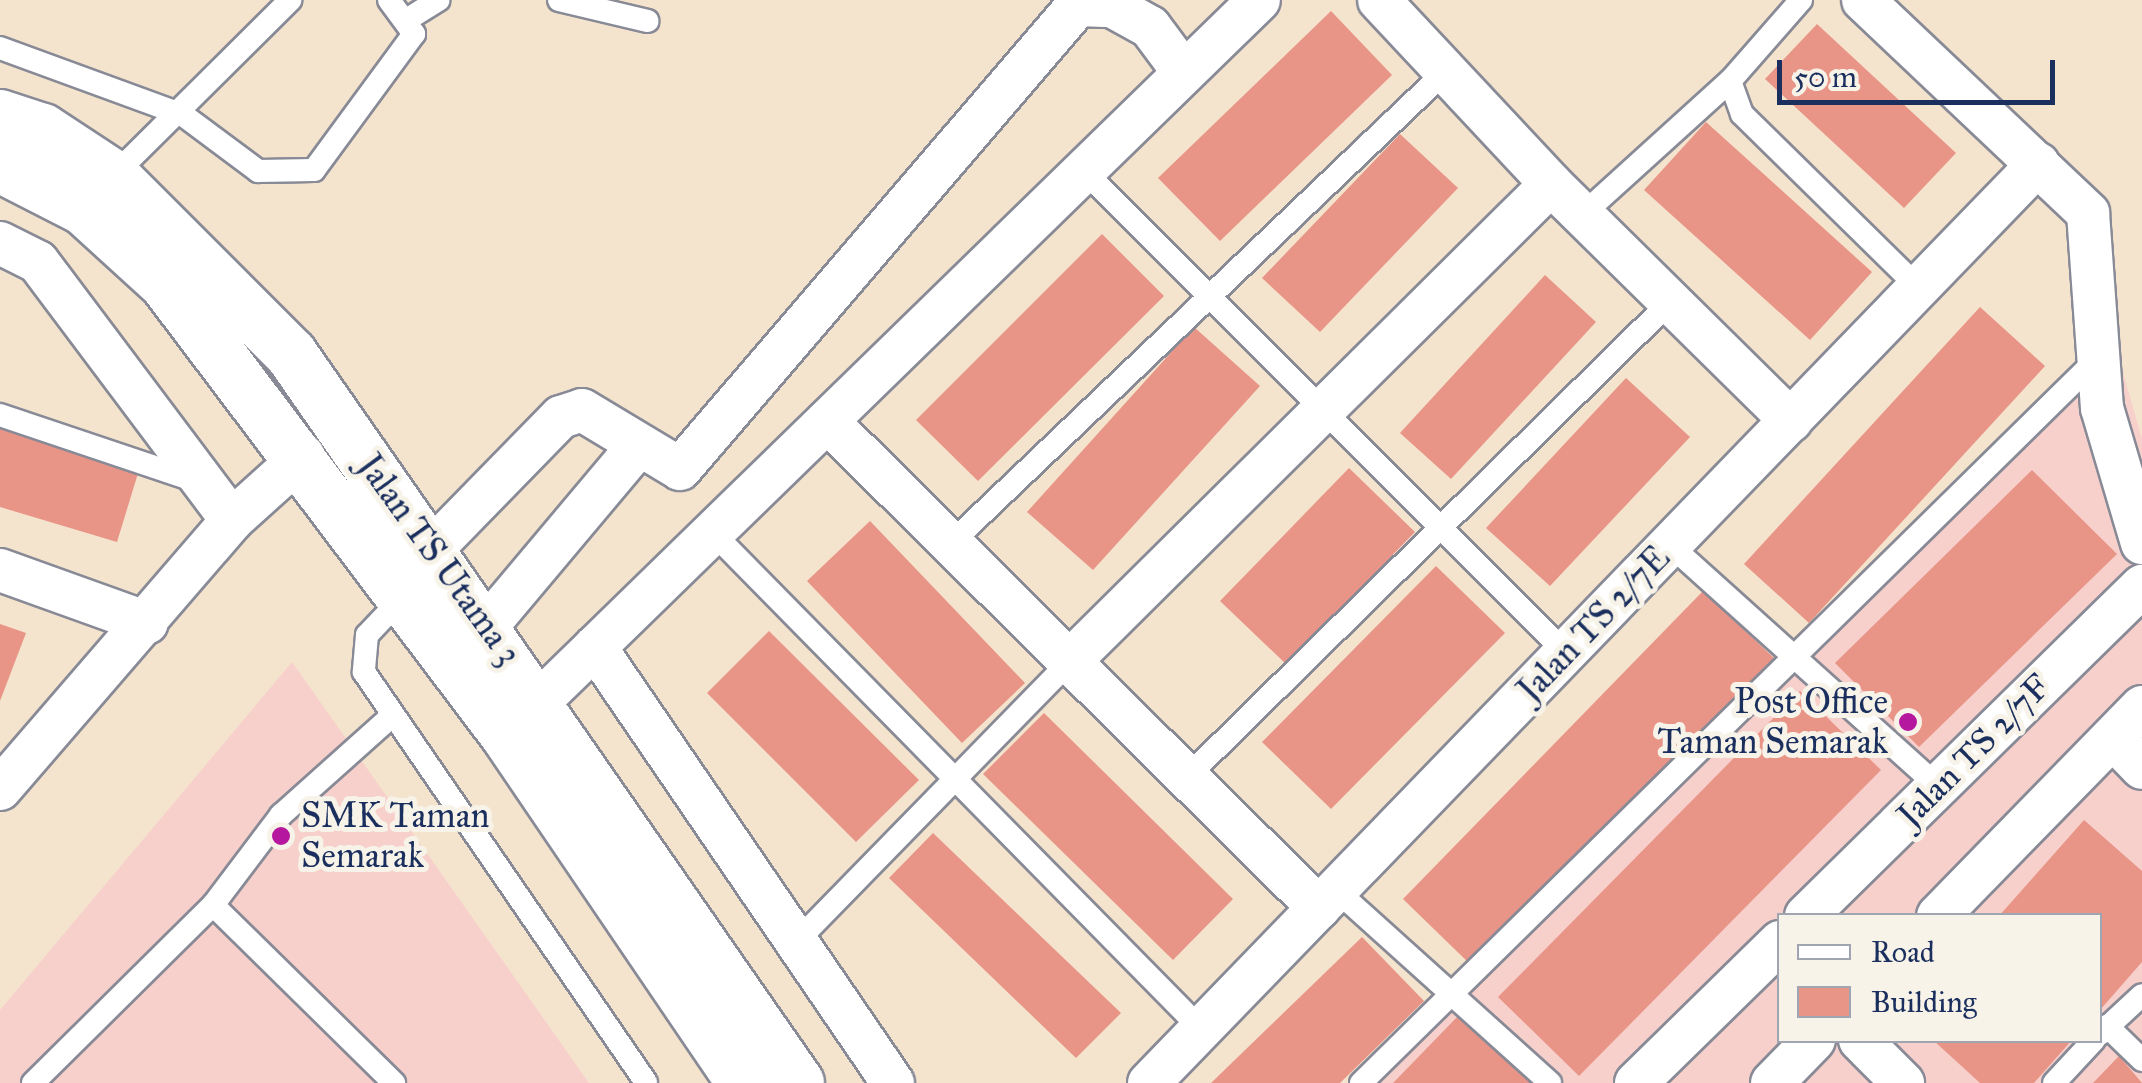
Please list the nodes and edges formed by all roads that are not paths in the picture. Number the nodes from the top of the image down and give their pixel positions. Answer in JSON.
{"nodes":[{"id":1,"x":290,"y":0,"type":"edge"},
{"id":2,"x":390,"y":0,"type":"edge"},
{"id":3,"x":439,"y":0,"type":"edge"},
{"id":4,"x":559,"y":0,"type":"edge"},
{"id":5,"x":1259,"y":0,"type":"edge"},
{"id":6,"x":1379,"y":0,"type":"edge"},
{"id":7,"x":1801,"y":0,"type":"edge"},
{"id":8,"x":1864,"y":0,"type":"edge"},
{"id":9,"x":408,"y":19,"type":"junction"},
{"id":10,"x":648,"y":21,"type":"dead end"},
{"id":11,"x":0,"y":48,"type":"edge"},
{"id":12,"x":1446,"y":71,"type":"junction"},
{"id":13,"x":1184,"y":73,"type":"junction"},
{"id":14,"x":1730,"y":81,"type":"junction"},
{"id":15,"x":183,"y":114,"type":"junction"},
{"id":16,"x":0,"y":116,"type":"edge"},
{"id":17,"x":2038,"y":164,"type":"junction"},
{"id":18,"x":0,"y":166,"type":"edge"},
{"id":19,"x":1084,"y":171,"type":"junction"},
{"id":20,"x":113,"y":176,"type":"junction"},
{"id":21,"x":1551,"y":184,"type":"junction"},
{"id":22,"x":1582,"y":215,"type":"junction"},
{"id":23,"x":0,"y":244,"type":"edge"},
{"id":24,"x":1919,"y":288,"type":"junction"},
{"id":25,"x":1209,"y":296,"type":"junction"},
{"id":26,"x":1670,"y":302,"type":"junction"},
{"id":27,"x":2098,"y":358,"type":"junction"},
{"id":28,"x":1323,"y":410,"type":"junction"},
{"id":29,"x":0,"y":416,"type":"edge"},
{"id":30,"x":827,"y":421,"type":"junction"},
{"id":31,"x":1791,"y":421,"type":"junction"},
{"id":32,"x":636,"y":447,"type":"junction"},
{"id":33,"x":303,"y":456,"type":"junction"},
{"id":34,"x":201,"y":483,"type":"junction"},
{"id":35,"x":232,"y":520,"type":"junction"},
{"id":36,"x":1440,"y":528,"type":"junction"},
{"id":37,"x":712,"y":532,"type":"junction"},
{"id":38,"x":2142,"y":543,"type":"edge"},
{"id":39,"x":950,"y":544,"type":"junction"},
{"id":40,"x":1670,"y":545,"type":"junction"},
{"id":41,"x":431,"y":550,"type":"junction"},
{"id":42,"x":0,"y":570,"type":"edge"},
{"id":43,"x":2142,"y":586,"type":"edge"},
{"id":44,"x":404,"y":595,"type":"junction"},
{"id":45,"x":147,"y":622,"type":"junction"},
{"id":46,"x":486,"y":626,"type":"junction"},
{"id":47,"x":594,"y":647,"type":"junction"},
{"id":48,"x":1566,"y":653,"type":"junction"},
{"id":49,"x":1790,"y":654,"type":"junction"},
{"id":50,"x":1070,"y":661,"type":"junction"},
{"id":51,"x":2142,"y":707,"type":"edge"},
{"id":52,"x":394,"y":715,"type":"junction"},
{"id":53,"x":523,"y":717,"type":"junction"},
{"id":54,"x":2128,"y":753,"type":"edge"},
{"id":55,"x":1187,"y":777,"type":"junction"},
{"id":56,"x":955,"y":779,"type":"junction"},
{"id":57,"x":1938,"y":786,"type":"junction"},
{"id":58,"x":0,"y":790,"type":"edge"},
{"id":59,"x":1328,"y":899,"type":"junction"},
{"id":60,"x":213,"y":905,"type":"junction"},
{"id":61,"x":1809,"y":913,"type":"edge"},
{"id":62,"x":1941,"y":913,"type":"edge"},
{"id":63,"x":796,"y":942,"type":"junction"},
{"id":64,"x":1777,"y":945,"type":"edge"},
{"id":65,"x":1451,"y":993,"type":"junction"},
{"id":66,"x":2142,"y":995,"type":"edge"},
{"id":67,"x":1201,"y":1030,"type":"junction"},
{"id":68,"x":2102,"y":1032,"type":"edge"},
{"id":69,"x":2102,"y":1035,"type":"edge"},
{"id":70,"x":1811,"y":1043,"type":"edge"},
{"id":71,"x":1863,"y":1043,"type":"edge"},
{"id":72,"x":2092,"y":1043,"type":"edge"},
{"id":73,"x":2142,"y":1060,"type":"edge"},
{"id":74,"x":33,"y":1083,"type":"edge"},
{"id":75,"x":394,"y":1083,"type":"edge"},
{"id":76,"x":646,"y":1083,"type":"edge"},
{"id":77,"x":743,"y":1083,"type":"edge"},
{"id":78,"x":798,"y":1083,"type":"edge"},
{"id":79,"x":892,"y":1083,"type":"edge"},
{"id":80,"x":1149,"y":1083,"type":"edge"},
{"id":81,"x":1361,"y":1083,"type":"edge"},
{"id":82,"x":1550,"y":1083,"type":"edge"},
{"id":83,"x":1636,"y":1083,"type":"edge"},
{"id":84,"x":1772,"y":1083,"type":"edge"},
{"id":85,"x":1903,"y":1083,"type":"edge"},
{"id":86,"x":2054,"y":1083,"type":"edge"}],
"edges":[{"from":1,"to":15,"type":"lane"},
{"from":2,"to":9,"type":"lane"},
{"from":3,"to":9,"type":"lane"},
{"from":4,"to":10,"type":"lane"},
{"from":5,"to":13,"type":"street"},
{"from":6,"to":12,"type":"street"},
{"from":7,"to":14,"type":"lane"},
{"from":8,"to":17,"type":"street"},
{"from":9,"to":15,"type":"lane"},
{"from":11,"to":15,"type":"lane"},
{"from":12,"to":21,"type":"street"},
{"from":12,"to":25,"type":"lane"},
{"from":13,"to":19,"type":"street"},
{"from":13,"to":32,"type":"street"},
{"from":14,"to":22,"type":"lane"},
{"from":14,"to":24,"type":"lane"},
{"from":15,"to":20,"type":"lane"},
{"from":16,"to":20,"type":"street","name":"Jalan TS Utama 3"},
{"from":17,"to":24,"type":"street","name":"Jalan TS 2/7E"},
{"from":17,"to":27,"type":"street"},
{"from":18,"to":33,"type":"street","name":"Jalan TS Utama 3"},
{"from":19,"to":25,"type":"lane"},
{"from":19,"to":30,"type":"street"},
{"from":20,"to":41,"type":"street","name":"Jalan TS Utama 3"},
{"from":21,"to":22,"type":"street"},
{"from":21,"to":28,"type":"street"},
{"from":22,"to":26,"type":"street"},
{"from":23,"to":34,"type":"street"},
{"from":24,"to":31,"type":"street","name":"Jalan TS 2/7E"},
{"from":25,"to":28,"type":"lane"},
{"from":25,"to":39,"type":"lane"},
{"from":26,"to":31,"type":"street"},
{"from":26,"to":36,"type":"lane"},
{"from":27,"to":38,"type":"street"},
{"from":27,"to":49,"type":"lane"},
{"from":28,"to":36,"type":"lane"},
{"from":28,"to":50,"type":"street"},
{"from":29,"to":34,"type":"lane"},
{"from":30,"to":37,"type":"street"},
{"from":30,"to":39,"type":"street"},
{"from":31,"to":40,"type":"street","name":"Jalan TS 2/7E"},
{"from":32,"to":41,"type":"street"},
{"from":32,"to":46,"type":"street"},
{"from":33,"to":35,"type":"street"},
{"from":33,"to":44,"type":"street","name":"Jalan TS Utama 3"},
{"from":34,"to":35,"type":"street"},
{"from":35,"to":45,"type":"street"},
{"from":36,"to":48,"type":"lane"},
{"from":36,"to":55,"type":"lane"},
{"from":37,"to":47,"type":"street"},
{"from":37,"to":56,"type":"lane"},
{"from":39,"to":50,"type":"street"},
{"from":40,"to":48,"type":"street","name":"Jalan TS 2/7E"},
{"from":40,"to":49,"type":"lane"},
{"from":41,"to":46,"type":"street","name":"Jalan TS Utama 3"},
{"from":42,"to":45,"type":"street"},
{"from":43,"to":57,"type":"street","name":"Jalan TS 2/7F"},
{"from":44,"to":52,"type":"lane"},
{"from":44,"to":53,"type":"street","name":"Jalan TS Utama 3"},
{"from":45,"to":58,"type":"street"},
{"from":46,"to":53,"type":"street","name":"Jalan TS Utama 3"},
{"from":47,"to":53,"type":"street"},
{"from":47,"to":63,"type":"street"},
{"from":48,"to":59,"type":"street","name":"Jalan TS 2/7E"},
{"from":49,"to":57,"type":"lane"},
{"from":49,"to":65,"type":"lane"},
{"from":50,"to":55,"type":"street"},
{"from":50,"to":56,"type":"lane"},
{"from":51,"to":54,"type":"street"},
{"from":52,"to":60,"type":"lane"},
{"from":52,"to":76,"type":"lane"},
{"from":53,"to":77,"type":"street","name":"Jalan TS Utama 3"},
{"from":53,"to":78,"type":"street","name":"Jalan TS Utama 3"},
{"from":54,"to":62,"type":"street"},
{"from":55,"to":59,"type":"street"},
{"from":56,"to":63,"type":"lane"},
{"from":56,"to":67,"type":"lane"},
{"from":57,"to":61,"type":"street","name":"Jalan TS 2/7F"},
{"from":59,"to":65,"type":"lane"},
{"from":59,"to":67,"type":"street","name":"Jalan TS 2/7E"},
{"from":60,"to":74,"type":"lane"},
{"from":60,"to":75,"type":"lane"},
{"from":63,"to":79,"type":"street"},
{"from":64,"to":83,"type":"street"},
{"from":65,"to":81,"type":"lane"},
{"from":65,"to":82,"type":"lane"},
{"from":66,"to":68,"type":"lane"},
{"from":67,"to":80,"type":"street","name":"Jalan TS 2/7E"},
{"from":69,"to":73,"type":"lane"},
{"from":70,"to":84,"type":"street"},
{"from":71,"to":85,"type":"street"},
{"from":72,"to":86,"type":"lane"}]}
